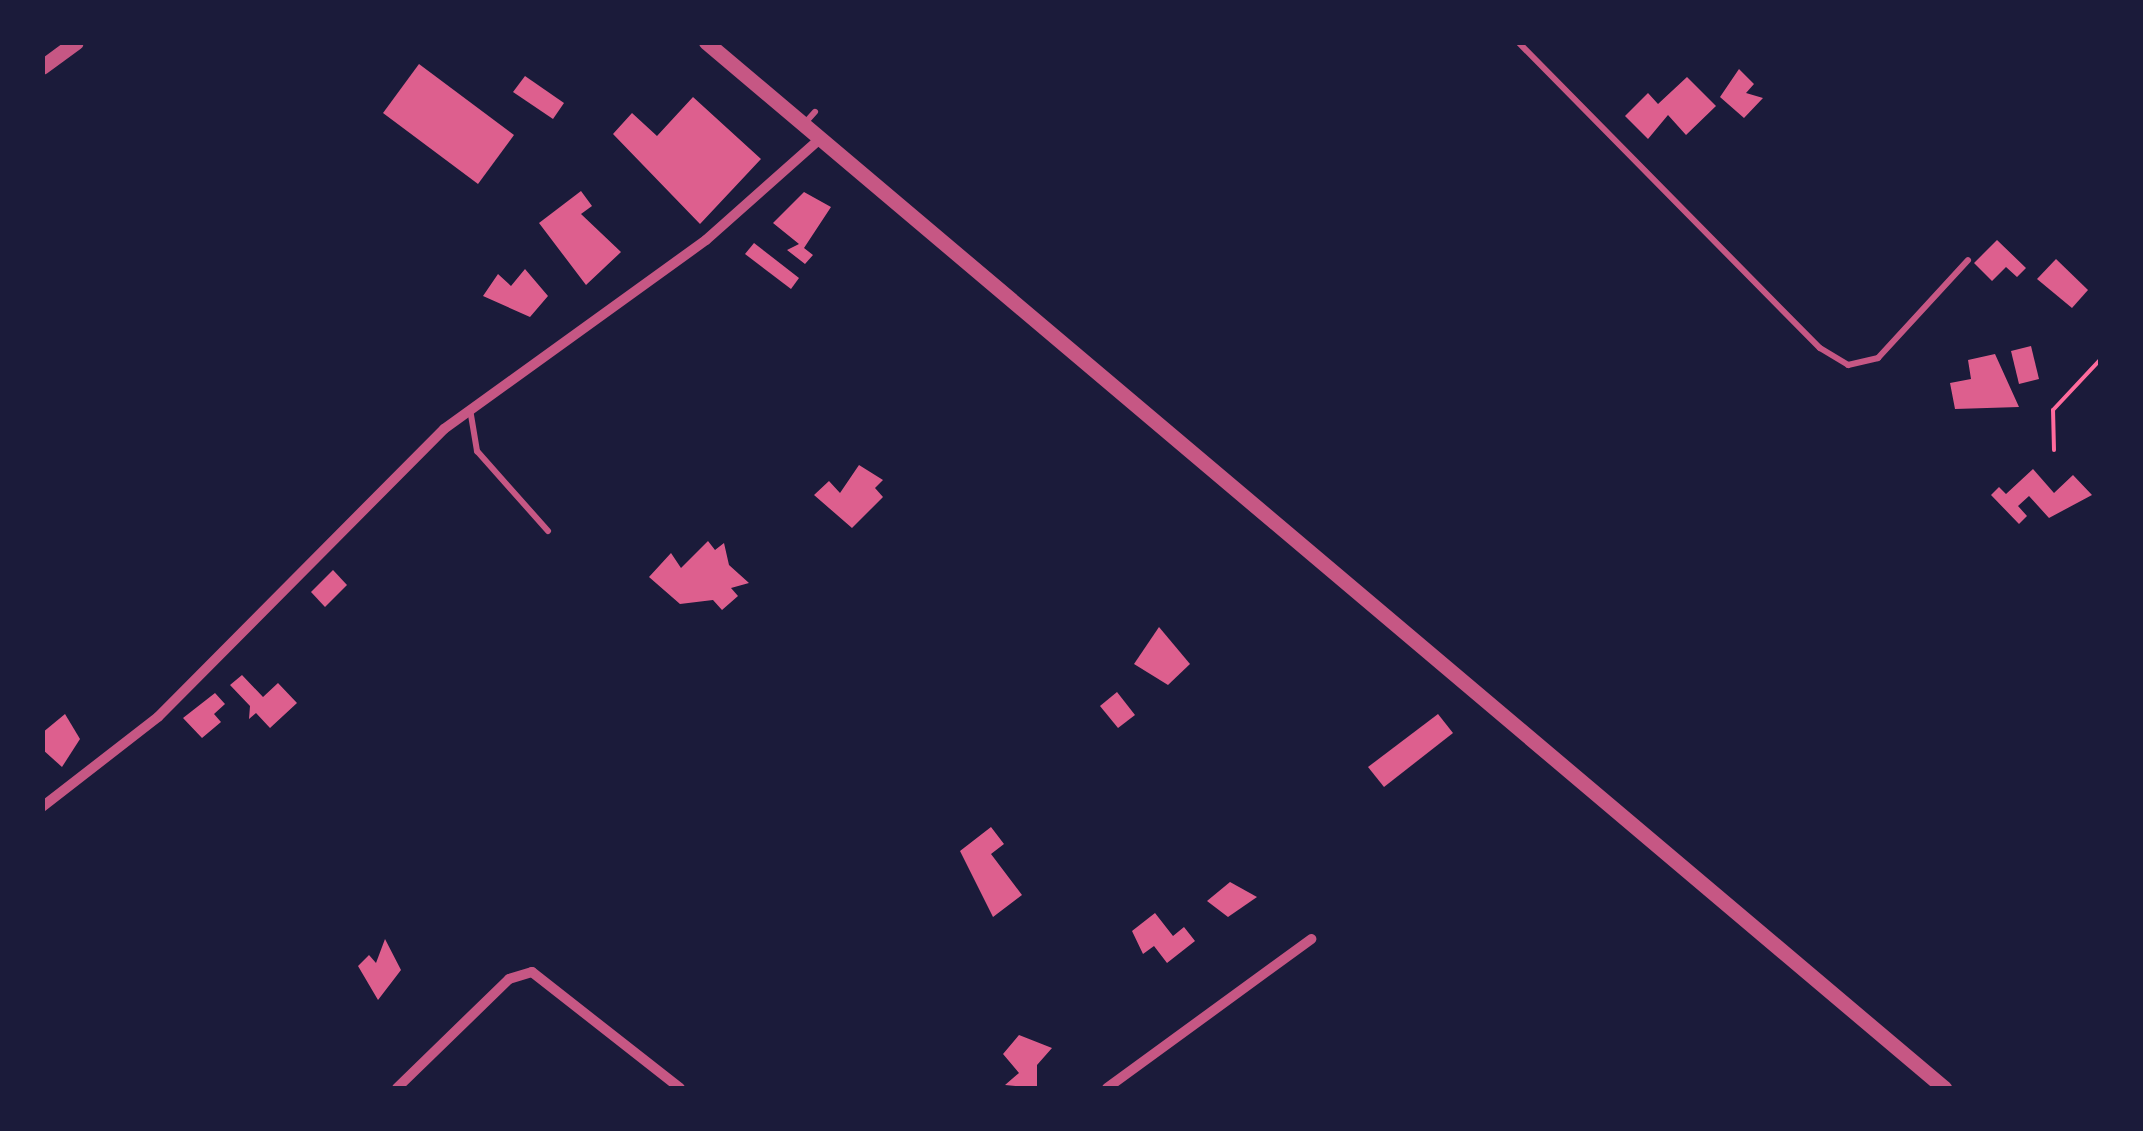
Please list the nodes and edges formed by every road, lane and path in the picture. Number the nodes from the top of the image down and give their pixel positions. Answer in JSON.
{"nodes":[{"id":1,"x":76,"y":42,"type":"edge"},
{"id":2,"x":706,"y":42,"type":"edge"},
{"id":3,"x":1518,"y":42,"type":"edge"},
{"id":4,"x":42,"y":67,"type":"edge"},
{"id":5,"x":821,"y":138,"type":"junction"},
{"id":6,"x":1968,"y":260,"type":"dead end"},
{"id":7,"x":2100,"y":360,"type":"edge"},
{"id":8,"x":470,"y":408,"type":"junction"},
{"id":9,"x":2054,"y":450,"type":"dead end"},
{"id":10,"x":548,"y":531,"type":"dead end"},
{"id":11,"x":42,"y":808,"type":"edge"},
{"id":12,"x":1312,"y":939,"type":"dead end"},
{"id":13,"x":397,"y":1088,"type":"edge"},
{"id":14,"x":680,"y":1088,"type":"edge"},
{"id":15,"x":1107,"y":1088,"type":"edge"},
{"id":16,"x":1944,"y":1088,"type":"edge"}],
"edges":[{"from":1,"to":4,"type":"street"},
{"from":2,"to":5,"type":"street"},
{"from":3,"to":6,"type":"lane"},
{"from":5,"to":8,"type":"street"},
{"from":5,"to":16,"type":"street"},
{"from":7,"to":9,"type":"path"},
{"from":8,"to":10,"type":"lane"},
{"from":8,"to":11,"type":"street"},
{"from":12,"to":15,"type":"street"},
{"from":13,"to":14,"type":"street"}]}
